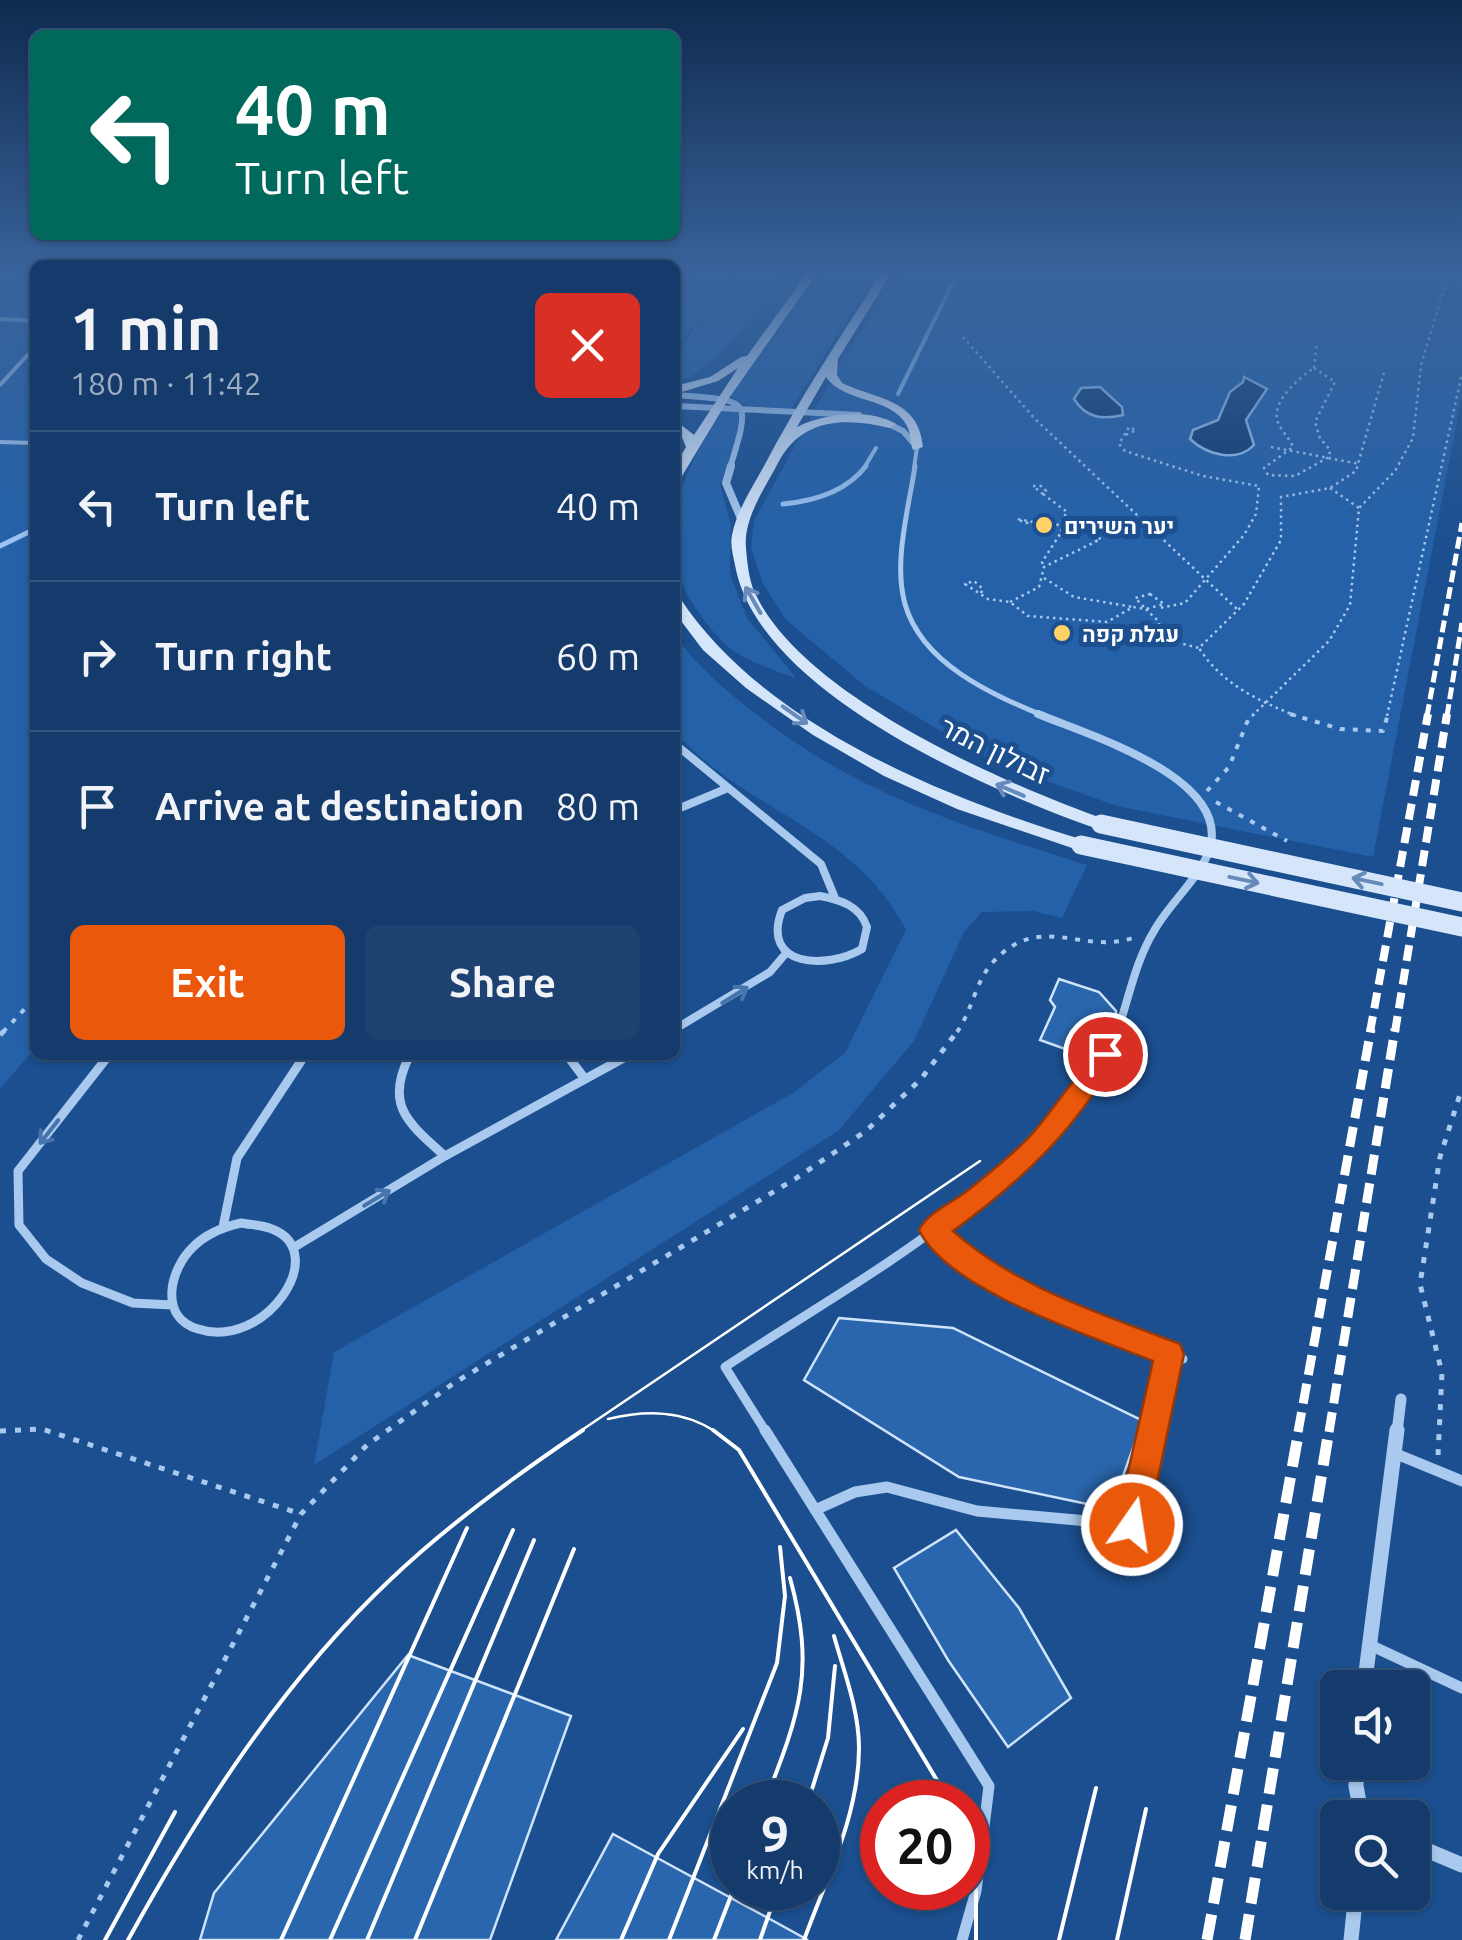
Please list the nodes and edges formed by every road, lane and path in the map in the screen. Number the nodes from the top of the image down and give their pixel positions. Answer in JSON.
{"nodes":[{"id":1,"x":21,"y":363,"type":"edge"},
{"id":2,"x":737,"y":363,"type":"edge"},
{"id":3,"x":749,"y":363,"type":"edge"},
{"id":4,"x":830,"y":363,"type":"edge"},
{"id":5,"x":832,"y":363,"type":"edge"},
{"id":6,"x":983,"y":363,"type":"edge"},
{"id":7,"x":1315,"y":363,"type":"edge"},
{"id":8,"x":1423,"y":363,"type":"edge"},
{"id":9,"x":1314,"y":368,"type":"junction"},
{"id":10,"x":1384,"y":369,"type":"dead end"},
{"id":11,"x":1462,"y":372,"type":"edge"},
{"id":12,"x":0,"y":386,"type":"edge"},
{"id":13,"x":680,"y":391,"type":"edge"},
{"id":14,"x":680,"y":394,"type":"edge"},
{"id":15,"x":721,"y":402,"type":"junction"},
{"id":16,"x":680,"y":406,"type":"edge"},
{"id":17,"x":742,"y":408,"type":"junction"},
{"id":18,"x":798,"y":413,"type":"junction"},
{"id":19,"x":890,"y":424,"type":"junction"},
{"id":20,"x":680,"y":428,"type":"edge"},
{"id":21,"x":1126,"y":435,"type":"dead end"},
{"id":22,"x":0,"y":442,"type":"edge"},
{"id":23,"x":30,"y":443,"type":"edge"},
{"id":24,"x":692,"y":446,"type":"junction"},
{"id":25,"x":780,"y":446,"type":"junction"},
{"id":26,"x":1271,"y":446,"type":"dead end"},
{"id":27,"x":917,"y":448,"type":"junction"},
{"id":28,"x":1290,"y":451,"type":"junction"},
{"id":29,"x":1329,"y":457,"type":"junction"},
{"id":30,"x":1360,"y":464,"type":"junction"},
{"id":31,"x":680,"y":467,"type":"edge"},
{"id":32,"x":1330,"y":488,"type":"junction"},
{"id":33,"x":1043,"y":494,"type":"dead end"},
{"id":34,"x":1359,"y":508,"type":"junction"},
{"id":35,"x":742,"y":522,"type":"junction"},
{"id":36,"x":1032,"y":522,"type":"dead end"},
{"id":37,"x":1060,"y":524,"type":"junction"},
{"id":38,"x":1096,"y":541,"type":"dead end"},
{"id":39,"x":1044,"y":567,"type":"junction"},
{"id":40,"x":1044,"y":578,"type":"junction"},
{"id":41,"x":1204,"y":578,"type":"junction"},
{"id":42,"x":981,"y":593,"type":"dead end"},
{"id":43,"x":1010,"y":602,"type":"junction"},
{"id":44,"x":1133,"y":607,"type":"junction"},
{"id":45,"x":1160,"y":608,"type":"junction"},
{"id":46,"x":680,"y":610,"type":"edge"},
{"id":47,"x":1147,"y":610,"type":"junction"},
{"id":48,"x":1238,"y":610,"type":"junction"},
{"id":49,"x":1199,"y":648,"type":"junction"},
{"id":50,"x":1264,"y":702,"type":"junction"},
{"id":51,"x":680,"y":748,"type":"edge"},
{"id":52,"x":728,"y":788,"type":"junction"},
{"id":53,"x":1201,"y":795,"type":"junction"},
{"id":54,"x":680,"y":808,"type":"edge"},
{"id":55,"x":1296,"y":846,"type":"dead end"},
{"id":56,"x":836,"y":898,"type":"junction"},
{"id":57,"x":1462,"y":902,"type":"edge"},
{"id":58,"x":1462,"y":927,"type":"edge"},
{"id":59,"x":1153,"y":931,"type":"junction"},
{"id":60,"x":787,"y":952,"type":"junction"},
{"id":61,"x":30,"y":1003,"type":"edge"},
{"id":62,"x":1122,"y":1017,"type":"tunnel mouth"},
{"id":63,"x":680,"y":1026,"type":"edge"},
{"id":64,"x":0,"y":1035,"type":"edge"},
{"id":65,"x":1105,"y":1054,"type":"tunnel mouth"},
{"id":66,"x":105,"y":1060,"type":"edge"},
{"id":67,"x":302,"y":1060,"type":"edge"},
{"id":68,"x":408,"y":1060,"type":"edge"},
{"id":69,"x":571,"y":1060,"type":"edge"},
{"id":70,"x":619,"y":1060,"type":"edge"},
{"id":71,"x":585,"y":1079,"type":"junction"},
{"id":72,"x":1462,"y":1088,"type":"edge"},
{"id":73,"x":446,"y":1156,"type":"junction"},
{"id":74,"x":223,"y":1227,"type":"junction"},
{"id":75,"x":933,"y":1230,"type":"junction"},
{"id":76,"x":293,"y":1248,"type":"junction"},
{"id":77,"x":172,"y":1306,"type":"junction"},
{"id":78,"x":1170,"y":1354,"type":"junction"},
{"id":79,"x":1183,"y":1359,"type":"dead end"},
{"id":80,"x":1401,"y":1399,"type":"dead end"},
{"id":81,"x":0,"y":1431,"type":"edge"},
{"id":82,"x":1394,"y":1453,"type":"junction"},
{"id":83,"x":1436,"y":1470,"type":"junction"},
{"id":84,"x":1462,"y":1481,"type":"edge"},
{"id":85,"x":816,"y":1510,"type":"junction"},
{"id":86,"x":301,"y":1514,"type":"junction"},
{"id":87,"x":1370,"y":1645,"type":"junction"},
{"id":88,"x":1367,"y":1670,"type":"edge"},
{"id":89,"x":1462,"y":1688,"type":"edge"},
{"id":90,"x":1430,"y":1852,"type":"edge"},
{"id":91,"x":1462,"y":1865,"type":"edge"},
{"id":92,"x":1354,"y":1910,"type":"edge"},
{"id":93,"x":78,"y":1940,"type":"edge"},
{"id":94,"x":962,"y":1940,"type":"edge"},
{"id":95,"x":1351,"y":1940,"type":"edge"}],
"edges":[{"from":1,"to":12,"type":"lane"},
{"from":2,"to":13,"type":"main road"},
{"from":3,"to":15,"type":"main road"},
{"from":4,"to":18,"type":"main road","name":"זבולון המר"},
{"from":5,"to":27,"type":"main road"},
{"from":6,"to":41,"type":"path"},
{"from":7,"to":9,"type":"path"},
{"from":8,"to":34,"type":"path"},
{"from":9,"to":28,"type":"path"},
{"from":9,"to":29,"type":"path"},
{"from":10,"to":30,"type":"path"},
{"from":11,"to":50,"type":"path"},
{"from":14,"to":15,"type":"street"},
{"from":15,"to":16,"type":"street"},
{"from":15,"to":17,"type":"street"},
{"from":15,"to":24,"type":"main road"},
{"from":17,"to":18,"type":"street"},
{"from":17,"to":35,"type":"street"},
{"from":18,"to":19,"type":"street"},
{"from":18,"to":25,"type":"main road","name":"זבולון המר"},
{"from":19,"to":25,"type":"main road"},
{"from":19,"to":27,"type":"street"},
{"from":20,"to":24,"type":"main road"},
{"from":21,"to":41,"type":"path"},
{"from":22,"to":23,"type":"lane"},
{"from":24,"to":31,"type":"main road"},
{"from":25,"to":35,"type":"main road","name":"זבולון המר"},
{"from":26,"to":28,"type":"path"},
{"from":27,"to":53,"type":"lane"},
{"from":28,"to":29,"type":"path"},
{"from":28,"to":29,"type":"path"},
{"from":29,"to":30,"type":"path"},
{"from":30,"to":32,"type":"path"},
{"from":32,"to":34,"type":"path"},
{"from":32,"to":48,"type":"path"},
{"from":33,"to":37,"type":"path"},
{"from":34,"to":50,"type":"path"},
{"from":57,"to":35,"type":"main road","name":"זבולון המר","one_way":true,"bridge":true},
{"from":36,"to":37,"type":"path"},
{"from":37,"to":39,"type":"path"},
{"from":38,"to":39,"type":"path"},
{"from":39,"to":40,"type":"path"},
{"from":40,"to":43,"type":"path"},
{"from":40,"to":44,"type":"path"},
{"from":41,"to":45,"type":"path"},
{"from":41,"to":48,"type":"path"},
{"from":42,"to":43,"type":"path"},
{"from":43,"to":44,"type":"path"},
{"from":44,"to":47,"type":"path"},
{"from":45,"to":47,"type":"path"},
{"from":45,"to":47,"type":"path"},
{"from":46,"to":58,"type":"main road","one_way":true,"bridge":true},
{"from":47,"to":49,"type":"path"},
{"from":48,"to":49,"type":"path"},
{"from":49,"to":50,"type":"path"},
{"from":50,"to":53,"type":"path"},
{"from":51,"to":52,"type":"lane"},
{"from":52,"to":54,"type":"lane"},
{"from":52,"to":56,"type":"lane"},
{"from":53,"to":55,"type":"path"},
{"from":53,"to":59,"type":"lane"},
{"from":56,"to":60,"type":"lane"},
{"from":56,"to":60,"type":"lane"},
{"from":59,"to":62,"type":"lane"},
{"from":59,"to":86,"type":"path"},
{"from":63,"to":60,"type":"lane","one_way":true},
{"from":61,"to":64,"type":"path"},
{"from":65,"to":75,"type":"lane"},
{"from":66,"to":77,"type":"lane","one_way":true},
{"from":67,"to":74,"type":"lane"},
{"from":68,"to":73,"type":"lane"},
{"from":69,"to":71,"type":"lane"},
{"from":70,"to":71,"type":"lane"},
{"from":71,"to":73,"type":"lane"},
{"from":72,"to":83,"type":"path"},
{"from":76,"to":73,"type":"lane","one_way":true},
{"from":74,"to":76,"type":"lane"},
{"from":74,"to":77,"type":"lane"},
{"from":75,"to":78,"type":"lane"},
{"from":75,"to":85,"type":"lane"},
{"from":76,"to":77,"type":"lane"},
{"from":78,"to":79,"type":"lane"},
{"from":78,"to":85,"type":"lane"},
{"from":80,"to":82,"type":"street"},
{"from":81,"to":86,"type":"path"},
{"from":82,"to":83,"type":"lane"},
{"from":82,"to":87,"type":"street"},
{"from":83,"to":84,"type":"lane"},
{"from":85,"to":94,"type":"lane"},
{"from":86,"to":93,"type":"path"},
{"from":87,"to":88,"type":"street"},
{"from":87,"to":89,"type":"lane"},
{"from":90,"to":91,"type":"street"},
{"from":92,"to":95,"type":"street"}]}
